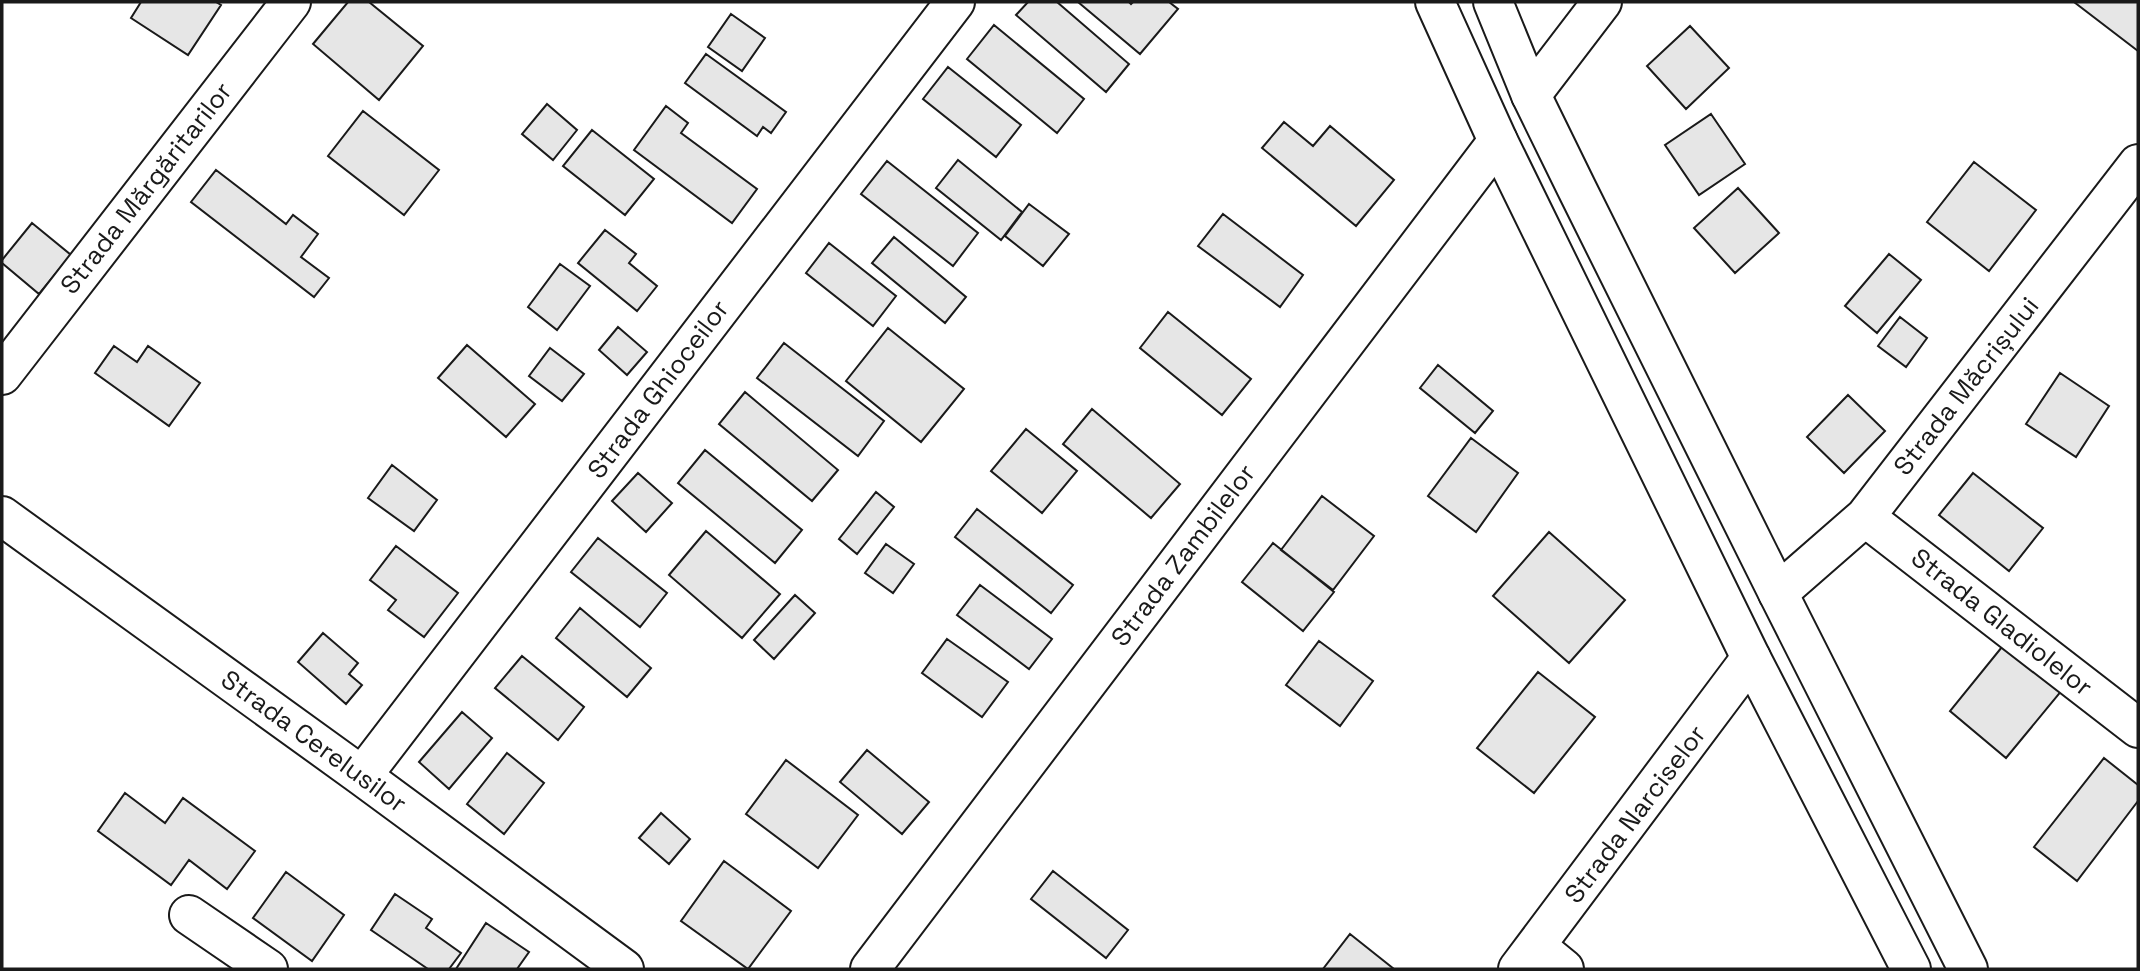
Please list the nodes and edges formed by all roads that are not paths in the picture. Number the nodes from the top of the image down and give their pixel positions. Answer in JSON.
{"nodes":[{"id":1,"x":291,"y":2,"type":"edge"},
{"id":2,"x":955,"y":2,"type":"edge"},
{"id":3,"x":1435,"y":2,"type":"edge"},
{"id":4,"x":1493,"y":2,"type":"edge"},
{"id":5,"x":1602,"y":2,"type":"edge"},
{"id":6,"x":1531,"y":95,"type":"junction"},
{"id":7,"x":1497,"y":141,"type":"junction"},
{"id":8,"x":2138,"y":164,"type":"edge"},
{"id":9,"x":2,"y":375,"type":"edge"},
{"id":10,"x":2,"y":516,"type":"edge"},
{"id":11,"x":1865,"y":516,"type":"junction"},
{"id":12,"x":1778,"y":593,"type":"junction"},
{"id":13,"x":1751,"y":657,"type":"junction"},
{"id":14,"x":2138,"y":728,"type":"edge"},
{"id":15,"x":362,"y":776,"type":"junction"},
{"id":16,"x":189,"y":915,"type":"dead end"},
{"id":17,"x":603,"y":962,"type":"edge"},
{"id":18,"x":1539,"y":962,"type":"edge"},
{"id":19,"x":268,"y":969,"type":"edge"},
{"id":20,"x":870,"y":969,"type":"edge"},
{"id":21,"x":1911,"y":969,"type":"edge"},
{"id":22,"x":1968,"y":969,"type":"edge"}],
"edges":[{"from":1,"to":9,"type":"main road","name":"Strada Mărgăritarilor"},
{"from":2,"to":15,"type":"main road","name":"Strada Ghioceilor"},
{"from":3,"to":7,"type":"main road"},
{"from":4,"to":6,"type":"main road"},
{"from":5,"to":6,"type":"main road"},
{"from":6,"to":12,"type":"main road"},
{"from":7,"to":13,"type":"main road"},
{"from":7,"to":20,"type":"main road","name":"Strada Zambilelor"},
{"from":8,"to":11,"type":"main road","name":"Strada Măcrișului"},
{"from":10,"to":15,"type":"main road","name":"Strada Cerelusilor"},
{"from":11,"to":12,"type":"main road","name":"Strada Măcrișului"},
{"from":11,"to":14,"type":"main road","name":"Strada Gladiolelor"},
{"from":12,"to":22,"type":"main road"},
{"from":13,"to":18,"type":"main road","name":"Strada Narciselor"},
{"from":13,"to":21,"type":"main road"},
{"from":15,"to":17,"type":"main road","name":"Strada Cerelusilor"},
{"from":16,"to":19,"type":"main road"}]}
